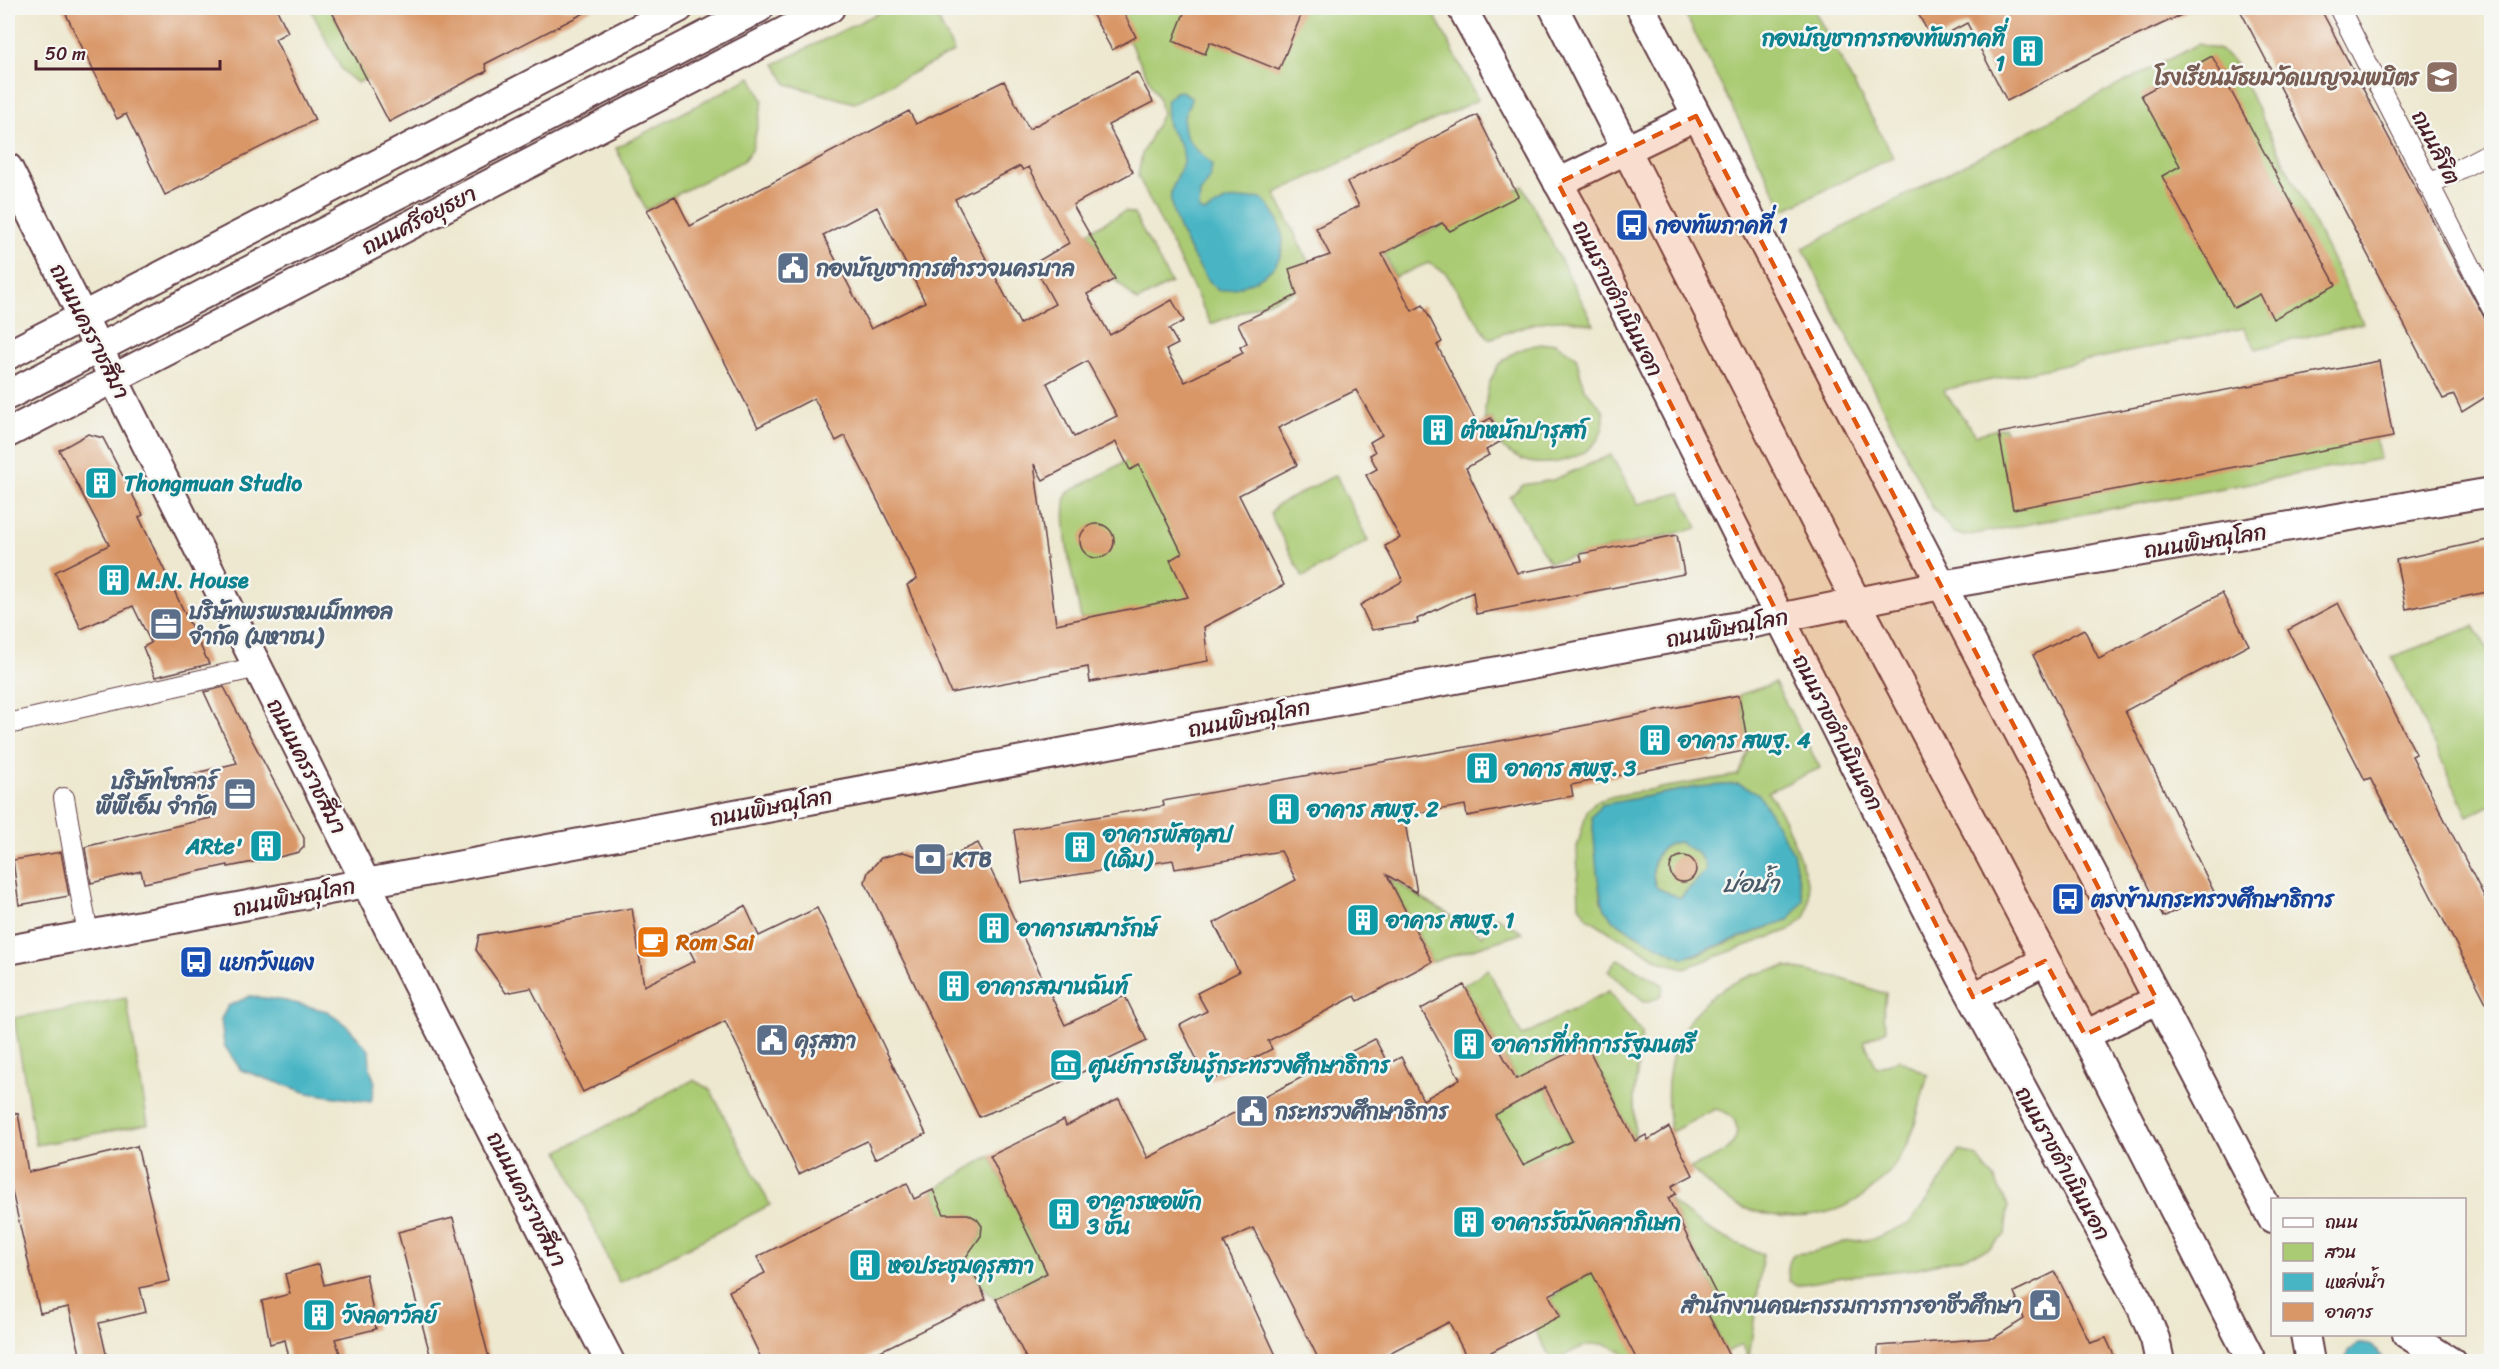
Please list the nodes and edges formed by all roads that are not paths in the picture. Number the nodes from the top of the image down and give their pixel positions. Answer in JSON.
{"nodes":[{"id":1,"x":679,"y":8,"type":"edge"},
{"id":2,"x":830,"y":8,"type":"edge"},
{"id":3,"x":1462,"y":8,"type":"edge"},
{"id":4,"x":1554,"y":8,"type":"edge"},
{"id":5,"x":1641,"y":8,"type":"edge"},
{"id":6,"x":2339,"y":8,"type":"edge"},
{"id":7,"x":738,"y":11,"type":"edge"},
{"id":8,"x":606,"y":46,"type":"junction"},
{"id":9,"x":622,"y":79,"type":"junction"},
{"id":10,"x":471,"y":116,"type":"junction"},
{"id":11,"x":1696,"y":116,"type":"junction"},
{"id":12,"x":488,"y":147,"type":"junction"},
{"id":13,"x":1627,"y":150,"type":"junction"},
{"id":14,"x":2492,"y":152,"type":"edge"},
{"id":15,"x":8,"y":168,"type":"edge"},
{"id":16,"x":1558,"y":183,"type":"junction"},
{"id":17,"x":2428,"y":185,"type":"junction"},
{"id":18,"x":312,"y":237,"type":"junction"},
{"id":19,"x":258,"y":265,"type":"junction"},
{"id":20,"x":328,"y":267,"type":"junction"},
{"id":21,"x":275,"y":294,"type":"junction"},
{"id":22,"x":2492,"y":308,"type":"edge"},
{"id":23,"x":82,"y":316,"type":"junction"},
{"id":24,"x":99,"y":347,"type":"junction"},
{"id":25,"x":8,"y":355,"type":"edge"},
{"id":26,"x":115,"y":378,"type":"junction"},
{"id":27,"x":8,"y":395,"type":"edge"},
{"id":28,"x":8,"y":434,"type":"edge"},
{"id":29,"x":2492,"y":492,"type":"edge"},
{"id":30,"x":1941,"y":585,"type":"junction"},
{"id":31,"x":1857,"y":603,"type":"junction"},
{"id":32,"x":1780,"y":619,"type":"junction"},
{"id":33,"x":258,"y":667,"type":"junction"},
{"id":34,"x":8,"y":724,"type":"edge"},
{"id":35,"x":64,"y":798,"type":"dead end"},
{"id":36,"x":366,"y":884,"type":"junction"},
{"id":37,"x":88,"y":935,"type":"junction"},
{"id":38,"x":8,"y":950,"type":"edge"},
{"id":39,"x":2045,"y":961,"type":"junction"},
{"id":40,"x":1972,"y":997,"type":"junction"},
{"id":41,"x":2157,"y":1000,"type":"junction"},
{"id":42,"x":2085,"y":1035,"type":"junction"},
{"id":43,"x":2271,"y":1216,"type":"edge"},
{"id":44,"x":2305,"y":1336,"type":"edge"},
{"id":45,"x":2394,"y":1336,"type":"edge"},
{"id":46,"x":2409,"y":1336,"type":"edge"},
{"id":47,"x":610,"y":1362,"type":"edge"},
{"id":48,"x":2160,"y":1362,"type":"edge"},
{"id":49,"x":2252,"y":1362,"type":"edge"},
{"id":50,"x":2310,"y":1362,"type":"edge"},
{"id":51,"x":2416,"y":1362,"type":"edge"},
{"id":52,"x":2451,"y":1362,"type":"edge"}],
"edges":[{"from":1,"to":8,"type":"main road"},
{"from":2,"to":20,"type":"main road","name":"ถนนศรีอยุธยา"},
{"from":3,"to":16,"type":"main road","name":"ถนนราชดำเนินนอก"},
{"from":4,"to":13,"type":"main road"},
{"from":5,"to":11,"type":"main road"},
{"from":6,"to":17,"type":"street","name":"ถนนลิขิต"},
{"from":7,"to":9,"type":"main road","name":"ถนนศรีอยุธยา"},
{"from":8,"to":9,"type":"main road"},
{"from":8,"to":10,"type":"main road"},
{"from":9,"to":12,"type":"main road","name":"ถนนศรีอยุธยา"},
{"from":10,"to":12,"type":"main road"},
{"from":10,"to":23,"type":"main road"},
{"from":11,"to":13,"type":"main road"},
{"from":11,"to":30,"type":"main road"},
{"from":12,"to":18,"type":"main road","name":"ถนนศรีอยุธยา"},
{"from":13,"to":16,"type":"main road"},
{"from":13,"to":31,"type":"main road"},
{"from":14,"to":17,"type":"street"},
{"from":15,"to":23,"type":"main road","name":"ถนนนครราชสีมา"},
{"from":16,"to":32,"type":"main road","name":"ถนนราชดำเนินนอก"},
{"from":17,"to":22,"type":"street","name":"ถนนลิขิต"},
{"from":18,"to":19,"type":"main road","name":"ถนนศรีอยุธยา"},
{"from":18,"to":20,"type":"main road"},
{"from":19,"to":21,"type":"main road"},
{"from":19,"to":24,"type":"main road","name":"ถนนศรีอยุธยา"},
{"from":20,"to":21,"type":"main road","name":"ถนนศรีอยุธยา"},
{"from":21,"to":26,"type":"main road","name":"ถนนศรีอยุธยา"},
{"from":23,"to":24,"type":"main road","name":"ถนนนครราชสีมา"},
{"from":23,"to":25,"type":"main road"},
{"from":24,"to":26,"type":"main road","name":"ถนนนครราชสีมา"},
{"from":24,"to":27,"type":"main road","name":"ถนนศรีอยุธยา"},
{"from":26,"to":28,"type":"main road","name":"ถนนศรีอยุธยา"},
{"from":26,"to":33,"type":"main road","name":"ถนนนครราชสีมา"},
{"from":29,"to":30,"type":"main road","name":"ถนนพิษณุโลก"},
{"from":30,"to":31,"type":"main road","name":"ถนนพิษณุโลก"},
{"from":30,"to":41,"type":"main road"},
{"from":31,"to":32,"type":"main road","name":"ถนนพิษณุโลก"},
{"from":31,"to":39,"type":"main road"},
{"from":32,"to":36,"type":"main road","name":"ถนนพิษณุโลก"},
{"from":32,"to":40,"type":"main road","name":"ถนนราชดำเนินนอก"},
{"from":33,"to":34,"type":"street"},
{"from":33,"to":36,"type":"main road","name":"ถนนนครราชสีมา"},
{"from":35,"to":37,"type":"street"},
{"from":36,"to":37,"type":"main road","name":"ถนนพิษณุโลก"},
{"from":36,"to":47,"type":"main road","name":"ถนนนครราชสีมา"},
{"from":37,"to":38,"type":"main road","name":"ถนนพิษณุโลก"},
{"from":39,"to":40,"type":"main road"},
{"from":39,"to":42,"type":"main road"},
{"from":40,"to":48,"type":"main road","name":"ถนนราชดำเนินนอก"},
{"from":41,"to":42,"type":"main road"},
{"from":41,"to":43,"type":"main road"},
{"from":42,"to":49,"type":"main road"},
{"from":44,"to":50,"type":"main road"},
{"from":45,"to":51,"type":"main road"},
{"from":46,"to":52,"type":"main road"}]}
